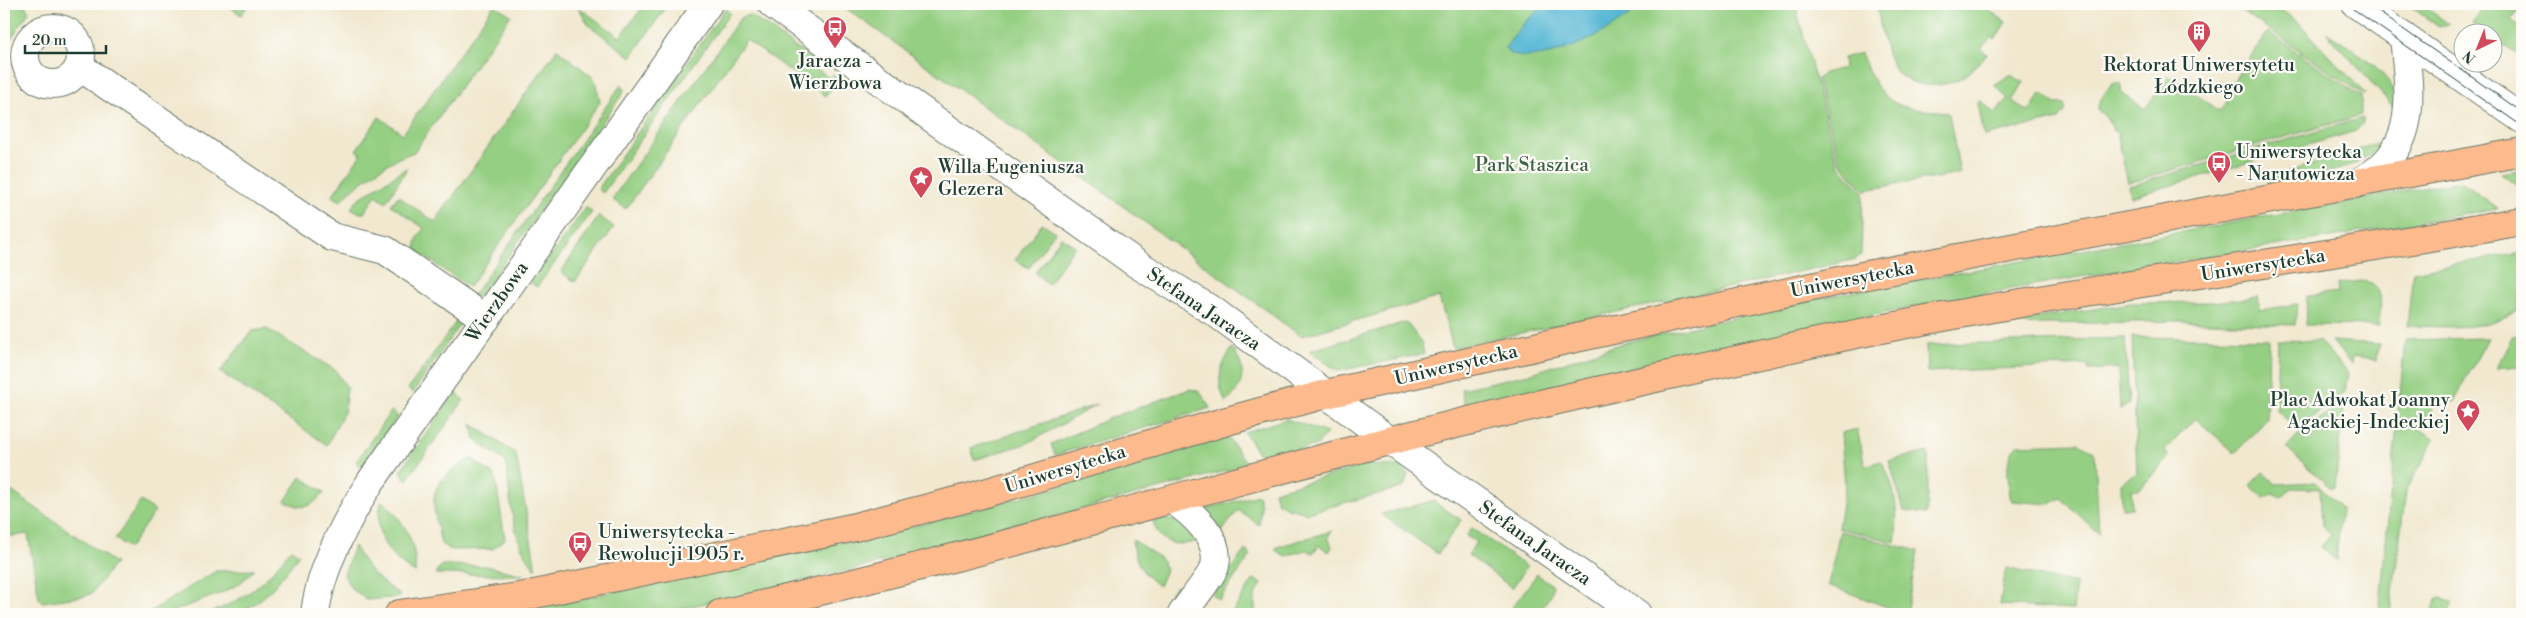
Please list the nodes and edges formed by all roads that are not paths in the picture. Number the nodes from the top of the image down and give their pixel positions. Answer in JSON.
{"nodes":[{"id":1,"x":708,"y":4,"type":"edge"},
{"id":2,"x":772,"y":4,"type":"edge"},
{"id":3,"x":2356,"y":4,"type":"edge"},
{"id":4,"x":2404,"y":37,"type":"junction"},
{"id":5,"x":80,"y":66,"type":"dead end"},
{"id":6,"x":2522,"y":119,"type":"edge"},
{"id":7,"x":2522,"y":152,"type":"edge"},
{"id":8,"x":2355,"y":184,"type":"junction"},
{"id":9,"x":2522,"y":221,"type":"edge"},
{"id":10,"x":486,"y":319,"type":"junction"},
{"id":11,"x":1326,"y":394,"type":"junction"},
{"id":12,"x":1390,"y":441,"type":"junction"},
{"id":13,"x":1173,"y":500,"type":"junction"},
{"id":14,"x":315,"y":614,"type":"edge"},
{"id":15,"x":398,"y":614,"type":"edge"},
{"id":16,"x":720,"y":614,"type":"edge"},
{"id":17,"x":1182,"y":614,"type":"edge"},
{"id":18,"x":1637,"y":614,"type":"edge"}],
"edges":[{"from":1,"to":10,"type":"street","name":"Wierzbowa"},
{"from":2,"to":11,"type":"street","name":"Stefana Jaracza"},
{"from":3,"to":4,"type":"street"},
{"from":4,"to":6,"type":"street"},
{"from":4,"to":8,"type":"street"},
{"from":5,"to":10,"type":"street"},
{"from":7,"to":8,"type":"main road","name":"Uniwersytecka"},
{"from":8,"to":11,"type":"main road","name":"Uniwersytecka"},
{"from":9,"to":12,"type":"main road","name":"Uniwersytecka"},
{"from":10,"to":14,"type":"street","name":"Wierzbowa"},
{"from":11,"to":12,"type":"street","name":"Stefana Jaracza"},
{"from":11,"to":15,"type":"main road","name":"Uniwersytecka"},
{"from":12,"to":13,"type":"main road","name":"Uniwersytecka"},
{"from":12,"to":18,"type":"street","name":"Stefana Jaracza"},
{"from":13,"to":16,"type":"main road","name":"Uniwersytecka"},
{"from":13,"to":17,"type":"street"}]}
